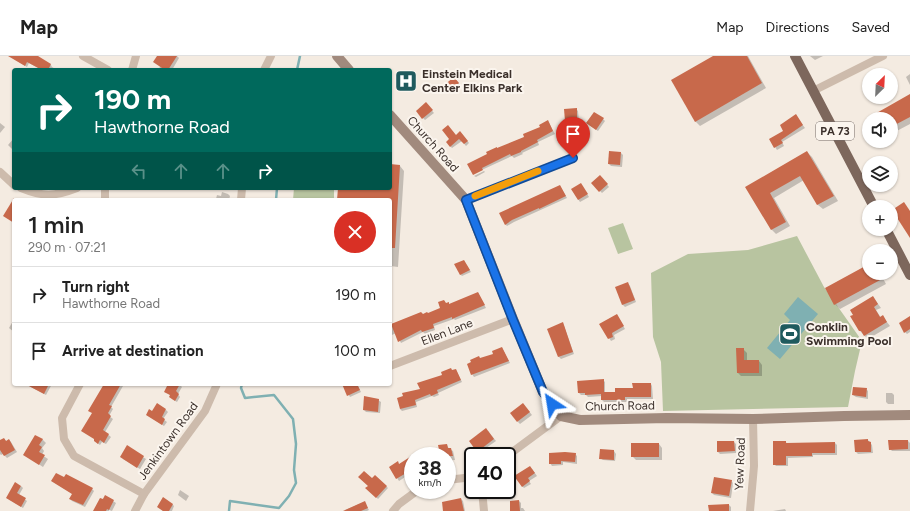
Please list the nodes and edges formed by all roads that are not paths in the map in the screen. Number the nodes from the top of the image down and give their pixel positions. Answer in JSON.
{"nodes":[{"id":1,"x":83,"y":56,"type":"edge"},
{"id":2,"x":136,"y":56,"type":"edge"},
{"id":3,"x":271,"y":56,"type":"edge"},
{"id":4,"x":337,"y":56,"type":"edge"},
{"id":5,"x":795,"y":56,"type":"edge"},
{"id":6,"x":883,"y":56,"type":"edge"},
{"id":7,"x":104,"y":68,"type":"edge"},
{"id":8,"x":133,"y":68,"type":"edge"},
{"id":9,"x":265,"y":68,"type":"edge"},
{"id":10,"x":347,"y":68,"type":"edge"},
{"id":11,"x":813,"y":91,"type":"junction"},
{"id":12,"x":392,"y":118,"type":"edge"},
{"id":13,"x":573,"y":158,"type":"dead end"},
{"id":14,"x":0,"y":172,"type":"edge"},
{"id":15,"x":12,"y":183,"type":"edge"},
{"id":16,"x":26,"y":190,"type":"edge"},
{"id":17,"x":72,"y":190,"type":"edge"},
{"id":18,"x":466,"y":200,"type":"junction"},
{"id":19,"x":870,"y":200,"type":"edge"},
{"id":20,"x":890,"y":236,"type":"edge"},
{"id":21,"x":910,"y":275,"type":"edge"},
{"id":22,"x":513,"y":320,"type":"junction"},
{"id":23,"x":392,"y":365,"type":"edge"},
{"id":24,"x":79,"y":386,"type":"edge"},
{"id":25,"x":216,"y":386,"type":"edge"},
{"id":26,"x":910,"y":415,"type":"edge"},
{"id":27,"x":561,"y":416,"type":"junction"},
{"id":28,"x":754,"y":419,"type":"junction"},
{"id":29,"x":516,"y":449,"type":"edge"},
{"id":30,"x":144,"y":494,"type":"junction"},
{"id":31,"x":406,"y":499,"type":"edge"},
{"id":32,"x":483,"y":499,"type":"edge"},
{"id":33,"x":135,"y":511,"type":"edge"},
{"id":34,"x":393,"y":511,"type":"edge"},
{"id":35,"x":484,"y":511,"type":"edge"},
{"id":36,"x":750,"y":511,"type":"edge"}],
"edges":[{"from":1,"to":7,"type":"street"},
{"from":2,"to":8,"type":"street"},
{"from":3,"to":9,"type":"street"},
{"from":4,"to":10,"type":"street"},
{"from":5,"to":11,"type":"main road","number":"PA 73"},
{"from":6,"to":11,"type":"street"},
{"from":11,"to":19,"type":"main road","number":"PA 73"},
{"from":12,"to":18,"type":"street","name":"Church Road"},
{"from":13,"to":18,"type":"street"},
{"from":14,"to":15,"type":"street"},
{"from":16,"to":17,"type":"street"},
{"from":18,"to":22,"type":"street","name":"Church Road"},
{"from":20,"to":21,"type":"main road"},
{"from":22,"to":23,"type":"street","name":"Ellen Lane"},
{"from":22,"to":27,"type":"street","name":"Church Road"},
{"from":24,"to":30,"type":"street"},
{"from":25,"to":30,"type":"street","name":"Jenkintown Road"},
{"from":26,"to":28,"type":"street","name":"Church Road"},
{"from":27,"to":28,"type":"street","name":"Church Road"},
{"from":27,"to":29,"type":"street"},
{"from":28,"to":36,"type":"street","name":"Yew Road"},
{"from":30,"to":33,"type":"street","name":"Jenkintown Road"},
{"from":31,"to":34,"type":"street"},
{"from":32,"to":35,"type":"street"}]}
